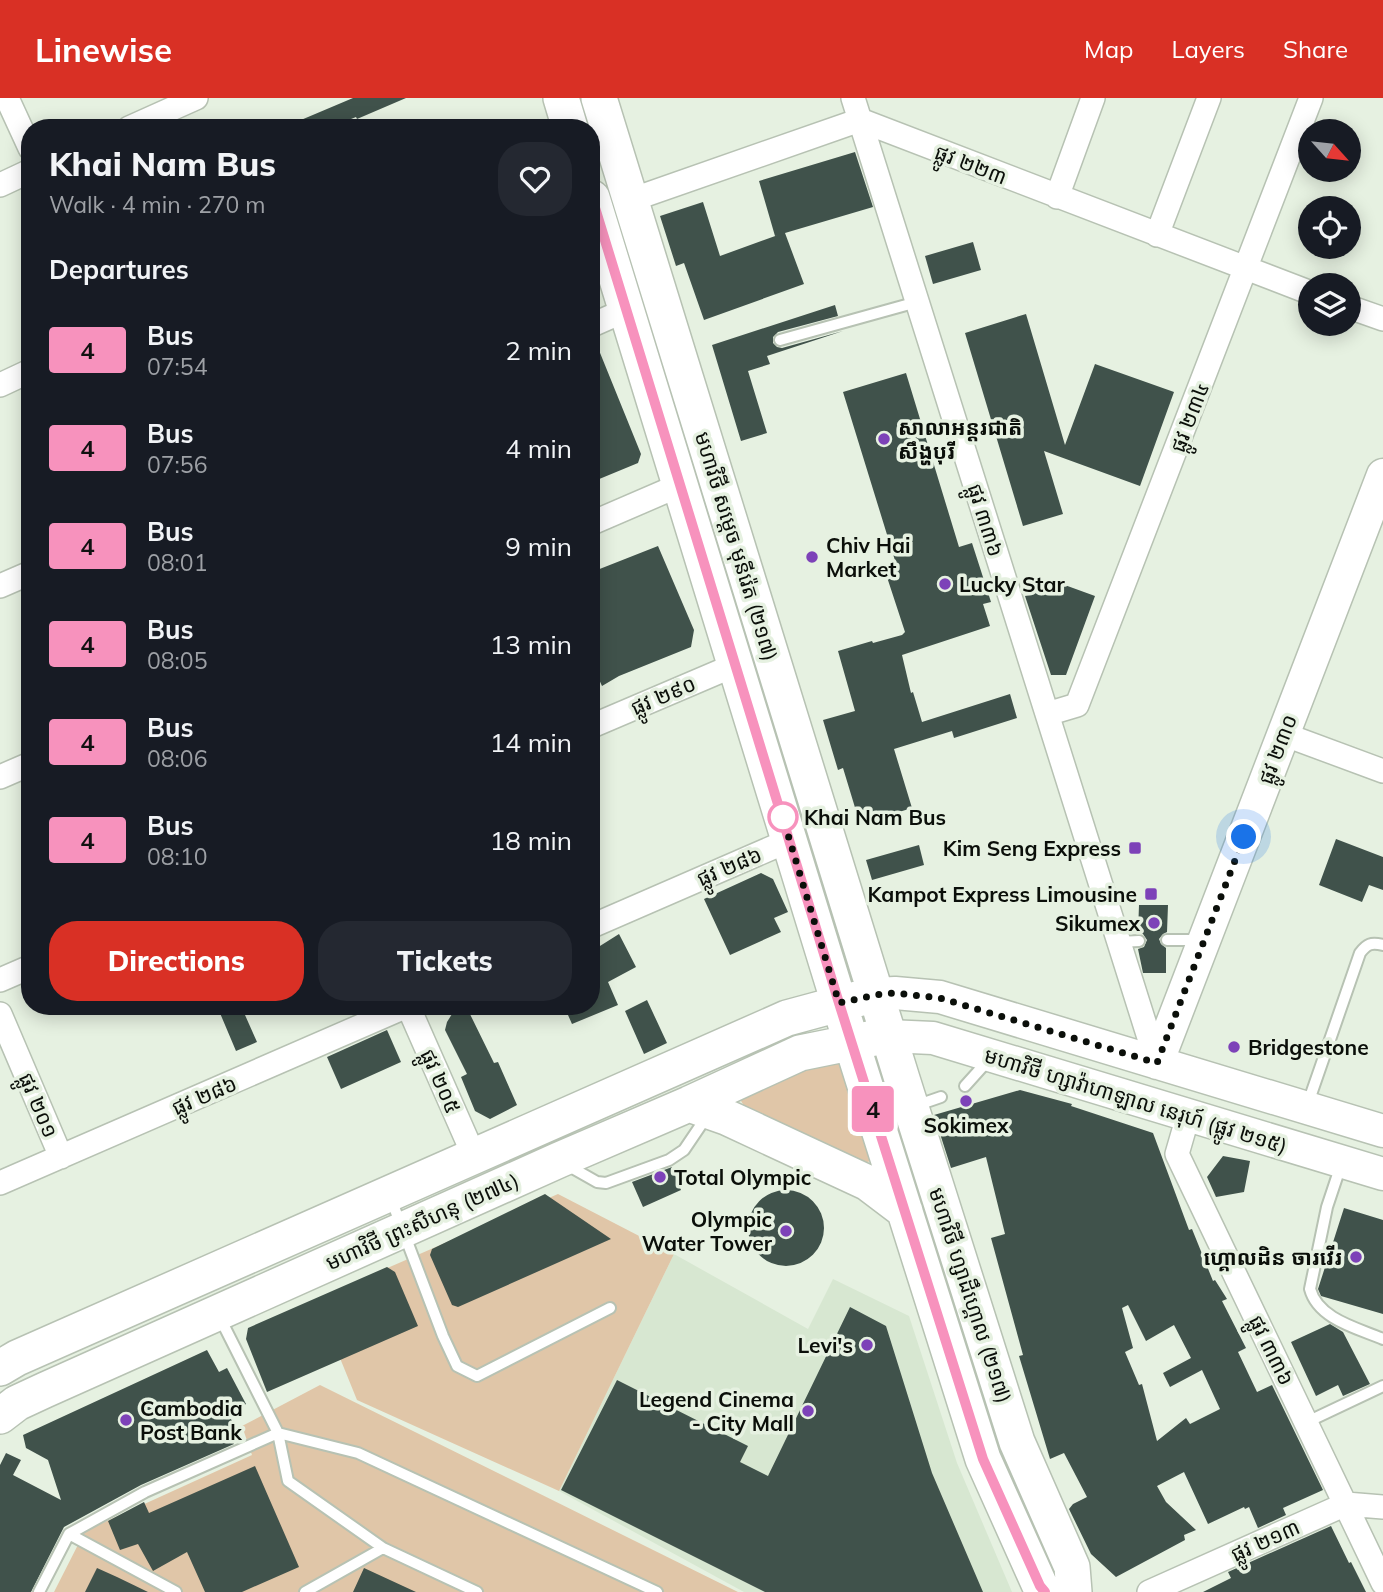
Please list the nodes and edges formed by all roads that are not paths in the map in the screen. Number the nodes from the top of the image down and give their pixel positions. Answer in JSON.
{"nodes":[{"id":1,"x":7,"y":98,"type":"edge"},
{"id":2,"x":196,"y":98,"type":"edge"},
{"id":3,"x":561,"y":98,"type":"edge"},
{"id":4,"x":599,"y":98,"type":"edge"},
{"id":5,"x":853,"y":98,"type":"edge"},
{"id":6,"x":868,"y":98,"type":"edge"},
{"id":7,"x":1093,"y":98,"type":"edge"},
{"id":8,"x":1209,"y":98,"type":"edge"},
{"id":9,"x":1311,"y":98,"type":"edge"},
{"id":10,"x":149,"y":119,"type":"edge"},
{"id":11,"x":567,"y":119,"type":"edge"},
{"id":12,"x":860,"y":120,"type":"junction"},
{"id":13,"x":21,"y":129,"type":"edge"},
{"id":14,"x":21,"y":176,"type":"edge"},
{"id":15,"x":0,"y":185,"type":"edge"},
{"id":16,"x":1056,"y":197,"type":"junction"},
{"id":17,"x":631,"y":200,"type":"junction"},
{"id":18,"x":600,"y":224,"type":"edge"},
{"id":19,"x":1157,"y":235,"type":"junction"},
{"id":20,"x":1247,"y":268,"type":"junction"},
{"id":21,"x":1298,"y":288,"type":"edge"},
{"id":22,"x":917,"y":302,"type":"junction"},
{"id":23,"x":626,"y":310,"type":"junction"},
{"id":24,"x":1361,"y":312,"type":"edge"},
{"id":25,"x":1383,"y":320,"type":"edge"},
{"id":26,"x":600,"y":321,"type":"edge"},
{"id":27,"x":780,"y":340,"type":"dead end"},
{"id":28,"x":21,"y":375,"type":"edge"},
{"id":29,"x":0,"y":384,"type":"edge"},
{"id":30,"x":1383,"y":475,"type":"edge"},
{"id":31,"x":680,"y":485,"type":"junction"},
{"id":32,"x":600,"y":520,"type":"edge"},
{"id":33,"x":21,"y":577,"type":"edge"},
{"id":34,"x":0,"y":586,"type":"edge"},
{"id":35,"x":735,"y":665,"type":"junction"},
{"id":36,"x":1047,"y":715,"type":"junction"},
{"id":37,"x":600,"y":723,"type":"edge"},
{"id":38,"x":1283,"y":734,"type":"junction"},
{"id":39,"x":21,"y":768,"type":"edge"},
{"id":40,"x":1383,"y":771,"type":"edge"},
{"id":41,"x":0,"y":777,"type":"edge"},
{"id":42,"x":790,"y":840,"type":"junction"},
{"id":43,"x":600,"y":923,"type":"edge"},
{"id":44,"x":1167,"y":940,"type":"dead end"},
{"id":45,"x":1204,"y":940,"type":"junction"},
{"id":46,"x":1383,"y":945,"type":"edge"},
{"id":47,"x":21,"y":971,"type":"edge"},
{"id":48,"x":0,"y":980,"type":"edge"},
{"id":49,"x":875,"y":995,"type":"junction"},
{"id":50,"x":839,"y":1003,"type":"junction"},
{"id":51,"x":0,"y":1014,"type":"edge"},
{"id":52,"x":387,"y":1015,"type":"edge"},
{"id":53,"x":412,"y":1015,"type":"edge"},
{"id":54,"x":888,"y":1036,"type":"junction"},
{"id":55,"x":851,"y":1041,"type":"junction"},
{"id":56,"x":988,"y":1055,"type":"junction"},
{"id":57,"x":1157,"y":1063,"type":"junction"},
{"id":58,"x":965,"y":1086,"type":"dead end"},
{"id":59,"x":709,"y":1101,"type":"junction"},
{"id":60,"x":1306,"y":1108,"type":"junction"},
{"id":61,"x":1188,"y":1116,"type":"junction"},
{"id":62,"x":1383,"y":1132,"type":"edge"},
{"id":63,"x":474,"y":1156,"type":"junction"},
{"id":64,"x":61,"y":1157,"type":"junction"},
{"id":65,"x":1342,"y":1162,"type":"junction"},
{"id":66,"x":1383,"y":1174,"type":"edge"},
{"id":67,"x":0,"y":1183,"type":"edge"},
{"id":68,"x":389,"y":1194,"type":"junction"},
{"id":69,"x":905,"y":1211,"type":"junction"},
{"id":70,"x":404,"y":1229,"type":"junction"},
{"id":71,"x":610,"y":1308,"type":"dead end"},
{"id":72,"x":217,"y":1313,"type":"junction"},
{"id":73,"x":1383,"y":1339,"type":"edge"},
{"id":74,"x":0,"y":1368,"type":"edge"},
{"id":75,"x":1383,"y":1386,"type":"edge"},
{"id":76,"x":0,"y":1416,"type":"edge"},
{"id":77,"x":1307,"y":1422,"type":"junction"},
{"id":78,"x":278,"y":1433,"type":"junction"},
{"id":79,"x":1346,"y":1504,"type":"junction"},
{"id":80,"x":1383,"y":1507,"type":"edge"},
{"id":81,"x":69,"y":1534,"type":"junction"},
{"id":82,"x":383,"y":1548,"type":"junction"},
{"id":83,"x":1383,"y":1583,"type":"edge"},
{"id":84,"x":39,"y":1592,"type":"edge"},
{"id":85,"x":176,"y":1592,"type":"edge"},
{"id":86,"x":305,"y":1592,"type":"edge"},
{"id":87,"x":477,"y":1592,"type":"edge"},
{"id":88,"x":657,"y":1592,"type":"edge"},
{"id":89,"x":1045,"y":1592,"type":"edge"},
{"id":90,"x":1074,"y":1592,"type":"edge"},
{"id":91,"x":1149,"y":1592,"type":"edge"}],
"edges":[{"from":1,"to":13,"type":"street"},
{"from":2,"to":10,"type":"street"},
{"from":3,"to":11,"type":"main road"},
{"from":4,"to":17,"type":"main road","name":"មហាវិថី សម្តេច មុនីរ៉េត (២១៧)"},
{"from":5,"to":12,"type":"street","name":"ផ្លូវ ៣៣៦"},
{"from":6,"to":12,"type":"street"},
{"from":7,"to":16,"type":"street"},
{"from":8,"to":19,"type":"street"},
{"from":9,"to":20,"type":"street","name":"ផ្លូវ ២៣៤"},
{"from":12,"to":16,"type":"street","name":"ផ្លូវ ២២៣"},
{"from":12,"to":17,"type":"street"},
{"from":12,"to":22,"type":"street","name":"ផ្លូវ ៣៣៦"},
{"from":14,"to":15,"type":"street"},
{"from":16,"to":19,"type":"street","name":"ផ្លូវ ២២៣"},
{"from":17,"to":49,"type":"main road","name":"មហាវិថី សម្តេច មុនីរ៉េត (២១៧)"},
{"from":18,"to":23,"type":"main road","name":"មហាវិថី សម្តេច មុនីរ៉េត (២១៧)"},
{"from":19,"to":20,"type":"street","name":"ផ្លូវ ២២៣"},
{"from":20,"to":21,"type":"street","name":"ផ្លូវ ២២៣"},
{"from":20,"to":36,"type":"street","name":"ផ្លូវ ២៣៤"},
{"from":22,"to":27,"type":"lane"},
{"from":22,"to":36,"type":"street","name":"ផ្លូវ ៣៣៦"},
{"from":23,"to":26,"type":"street"},
{"from":23,"to":31,"type":"main road","name":"មហាវិថី សម្តេច មុនីរ៉េត (២១៧)"},
{"from":24,"to":25,"type":"street"},
{"from":28,"to":29,"type":"street"},
{"from":30,"to":38,"type":"main road","name":"ផ្លូវ ២៣០"},
{"from":31,"to":32,"type":"street"},
{"from":31,"to":35,"type":"main road","name":"មហាវិថី សម្តេច មុនីរ៉េត (២១៧)"},
{"from":33,"to":34,"type":"street"},
{"from":35,"to":37,"type":"street","name":"ផ្លូវ ២៩០"},
{"from":35,"to":42,"type":"main road","name":"មហាវិថី សម្តេច មុនីរ៉េត (២១៧)"},
{"from":36,"to":57,"type":"street","name":"ផ្លូវ ៣៣៦"},
{"from":38,"to":40,"type":"street"},
{"from":38,"to":45,"type":"main road","name":"ផ្លូវ ២៣០"},
{"from":39,"to":41,"type":"street"},
{"from":42,"to":43,"type":"street","name":"ផ្លូវ ២៨៦"},
{"from":42,"to":50,"type":"main road","name":"មហាវិថី សម្តេច មុនីរ៉េត (២១៧)"},
{"from":44,"to":45,"type":"lane"},
{"from":45,"to":57,"type":"main road","name":"ផ្លូវ ២៣០"},
{"from":46,"to":60,"type":"lane"},
{"from":47,"to":48,"type":"street"},
{"from":49,"to":50,"type":"main road","name":"មហាវិថី ព្រះសីហនុ (២៧៤)"},
{"from":49,"to":54,"type":"main road","name":"មហាវិថី ហ្សាដឹហ្គោល (២១៧)"},
{"from":49,"to":57,"type":"main road","name":"មហាវិថី ហ្សាវ៉ាហាឡាល នេរុហ៍ (ផ្លូវ ២១៥)"},
{"from":50,"to":55,"type":"main road","name":"មហាវិថី ហ្សាដឹហ្គោល (២១៧)"},
{"from":50,"to":63,"type":"main road","name":"មហាវិថី ព្រះសីហនុ (២៧៤)"},
{"from":51,"to":64,"type":"street","name":"ផ្លូវ ២០១"},
{"from":52,"to":64,"type":"street","name":"ផ្លូវ ២៨៦"},
{"from":53,"to":63,"type":"street","name":"ផ្លូវ ២០៥"},
{"from":54,"to":55,"type":"main road","name":"មហាវិថី ព្រះសីហនុ (២៧៤)"},
{"from":54,"to":56,"type":"main road","name":"មហាវិថី ហ្សាវ៉ាហាឡាល នេរុហ៍ (ផ្លូវ ២១៥)"},
{"from":54,"to":90,"type":"main road","name":"មហាវិថី ហ្សាដឹហ្គោល (២១៧)"},
{"from":55,"to":59,"type":"main road","name":"មហាវិថី ព្រះសីហនុ (២៧៤)"},
{"from":55,"to":69,"type":"main road","name":"មហាវិថី ហ្សាដឹហ្គោល (២១៧)"},
{"from":56,"to":58,"type":"lane"},
{"from":56,"to":61,"type":"main road","name":"មហាវិថី ហ្សាវ៉ាហាឡាល នេរុហ៍ (ផ្លូវ ២១៥)"},
{"from":57,"to":60,"type":"main road","name":"មហាវិថី ហ្សាវ៉ាហាឡាល នេរុហ៍ (ផ្លូវ ២១៥)"},
{"from":59,"to":69,"type":"main road"},
{"from":59,"to":70,"type":"main road","name":"មហាវិថី ព្រះសីហនុ (២៧៤)"},
{"from":60,"to":62,"type":"main road","name":"មហាវិថី ហ្សាវ៉ាហាឡាល នេរុហ៍ (ផ្លូវ ២១៥)"},
{"from":61,"to":65,"type":"main road","name":"មហាវិថី ហ្សាវ៉ាហាឡាល នេរុហ៍ (ផ្លូវ ២១៥)"},
{"from":61,"to":77,"type":"street","name":"ផ្លូវ ៣៣៦"},
{"from":63,"to":68,"type":"main road","name":"មហាវិថី ព្រះសីហនុ (២៧៤)"},
{"from":64,"to":67,"type":"street","name":"ផ្លូវ ២៨៦"},
{"from":65,"to":66,"type":"main road","name":"មហាវិថី ហ្សាវ៉ាហាឡាល នេរុហ៍ (ផ្លូវ ២១៥)"},
{"from":65,"to":73,"type":"lane"},
{"from":68,"to":70,"type":"lane"},
{"from":68,"to":74,"type":"main road","name":"មហាវិថី ព្រះសីហនុ (២៧៤)"},
{"from":69,"to":89,"type":"main road","name":"មហាវិថី ហ្សាដឹហ្គោល (២១៧)"},
{"from":70,"to":71,"type":"lane"},
{"from":70,"to":72,"type":"main road","name":"មហាវិថី ព្រះសីហនុ (២៧៤)"},
{"from":72,"to":76,"type":"main road","name":"មហាវិថី ព្រះសីហនុ (២៧៤)"},
{"from":72,"to":78,"type":"lane"},
{"from":75,"to":77,"type":"lane"},
{"from":77,"to":79,"type":"street","name":"ផ្លូវ ៣៣៦"},
{"from":78,"to":81,"type":"lane"},
{"from":78,"to":82,"type":"lane"},
{"from":78,"to":88,"type":"lane"},
{"from":79,"to":80,"type":"street","name":"ផ្លូវ ២១៣"},
{"from":79,"to":83,"type":"street","name":"ផ្លូវ ៣៣៦"},
{"from":79,"to":91,"type":"street","name":"ផ្លូវ ២១៣"},
{"from":81,"to":84,"type":"lane"},
{"from":81,"to":85,"type":"lane"},
{"from":82,"to":86,"type":"lane"},
{"from":82,"to":87,"type":"lane"}]}
